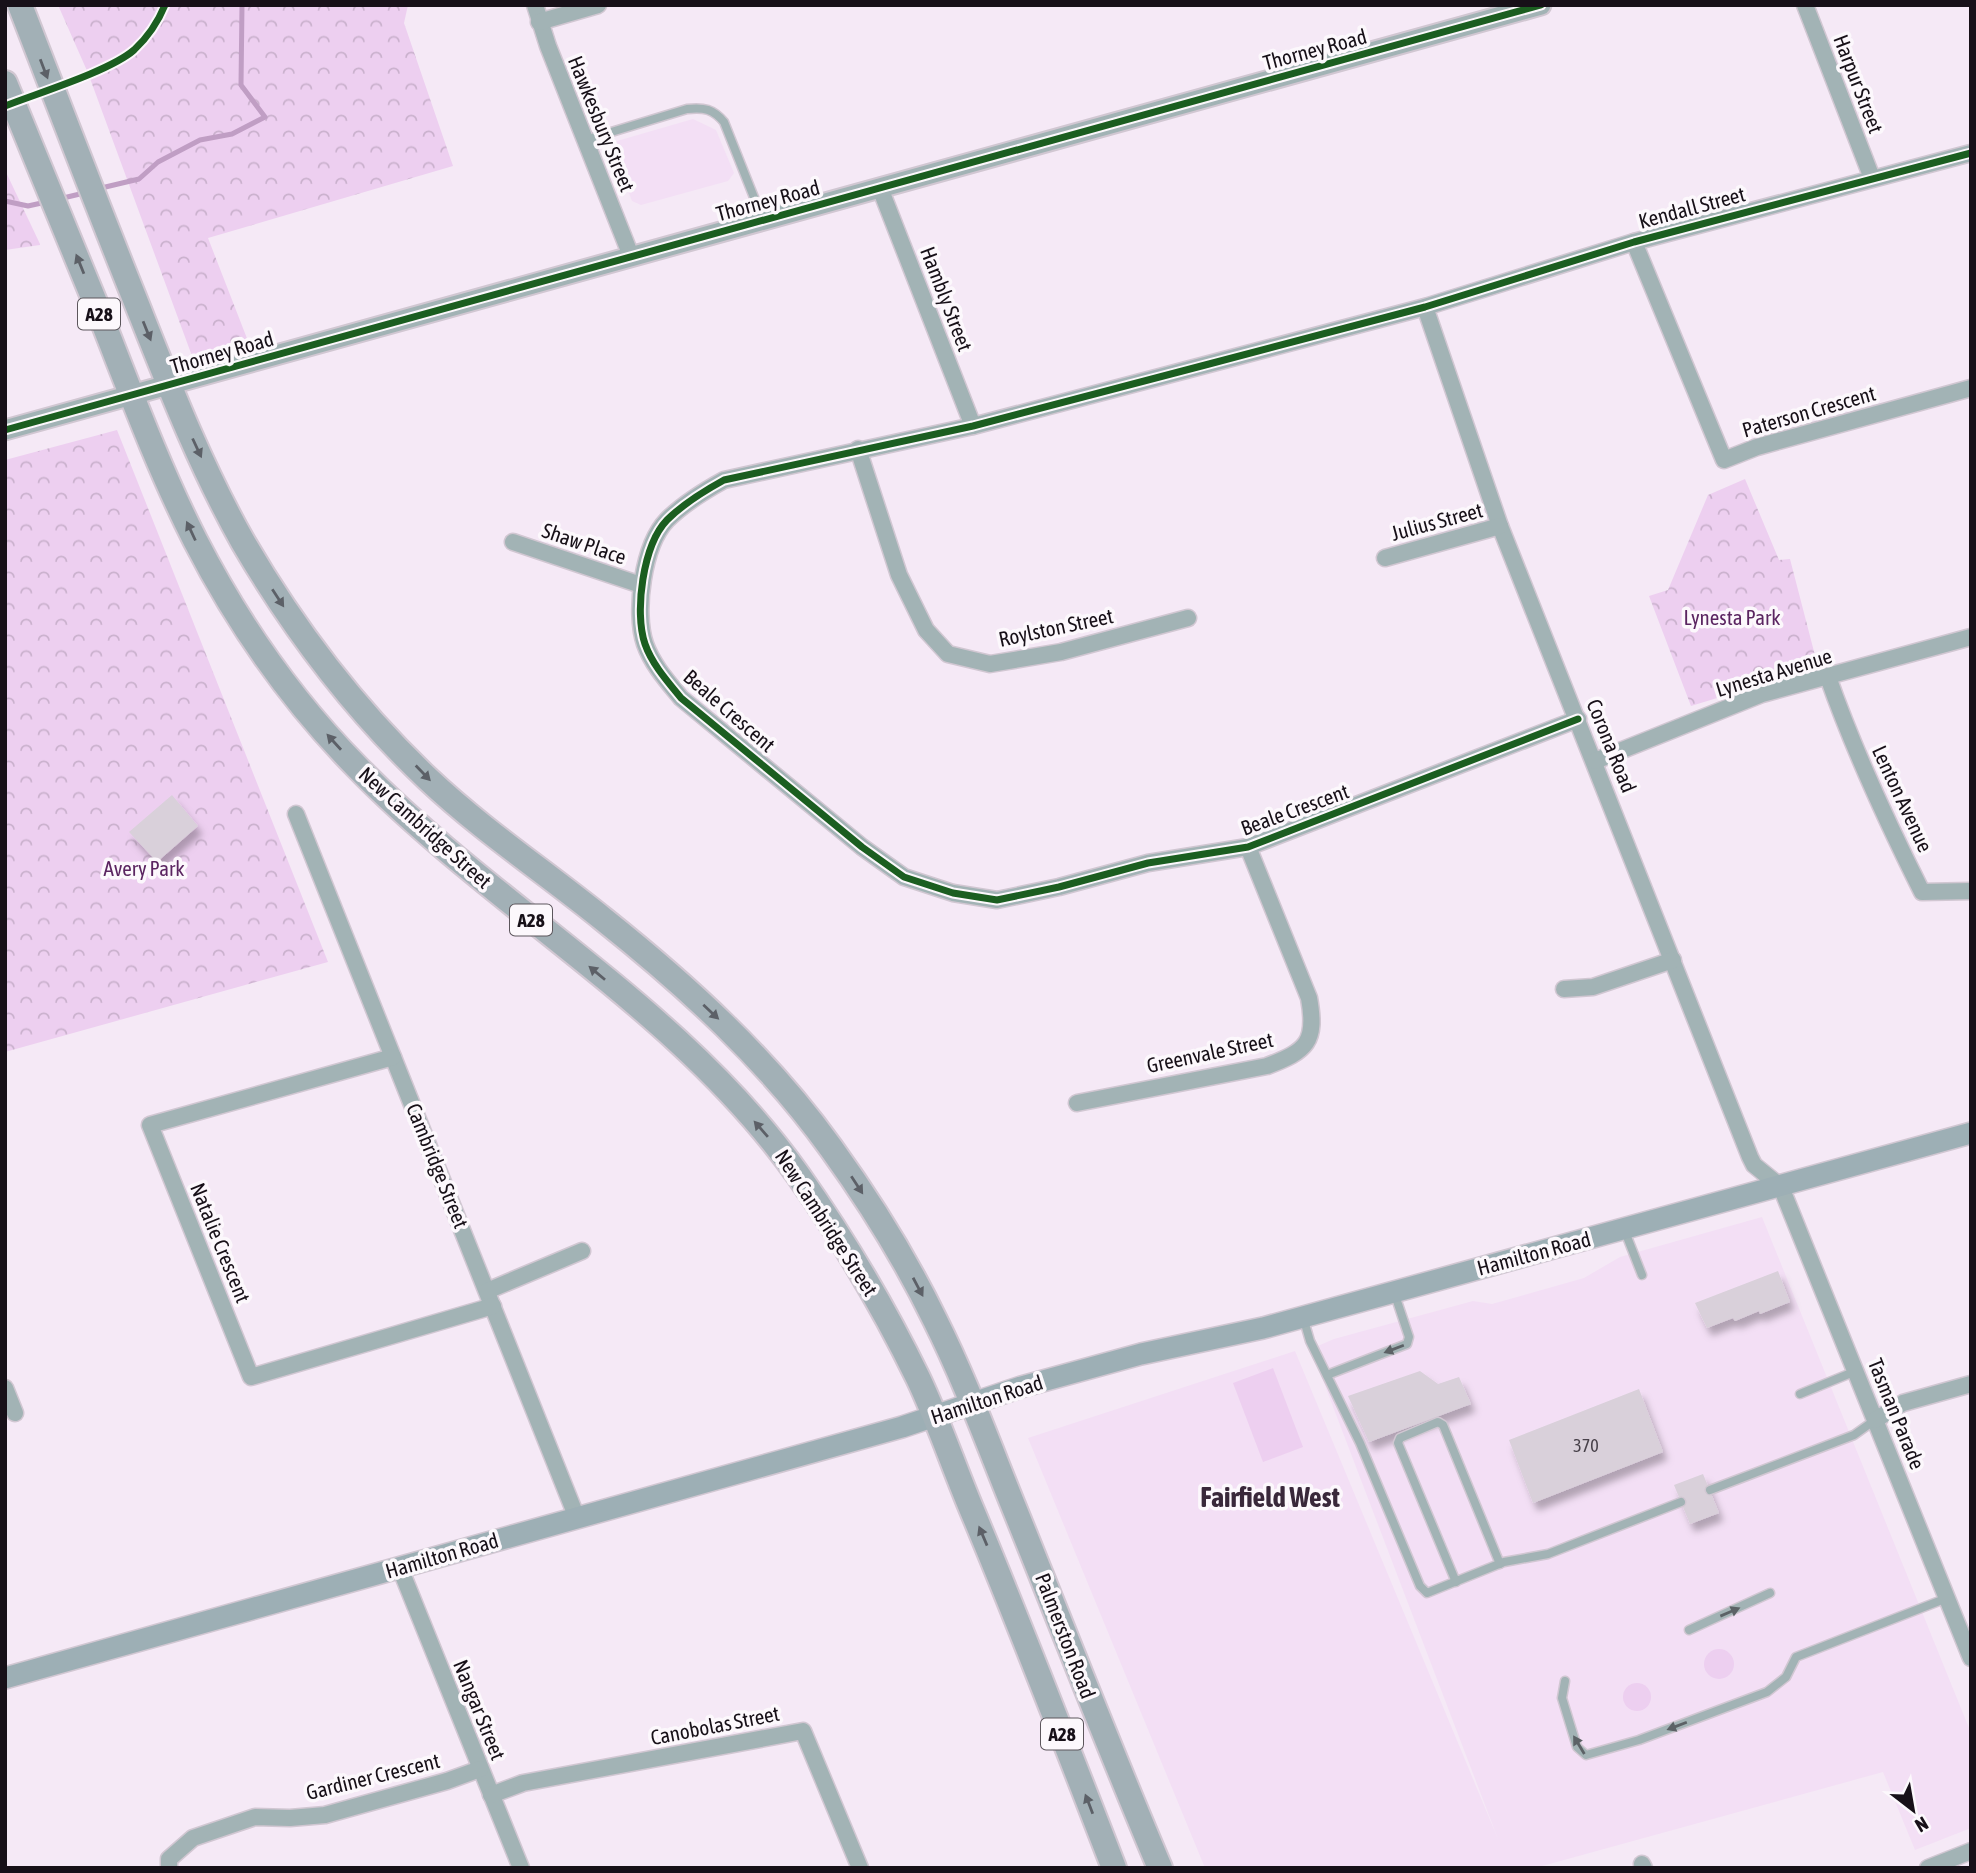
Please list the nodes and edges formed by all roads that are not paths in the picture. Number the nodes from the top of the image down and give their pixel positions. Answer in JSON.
{"nodes":[{"id":1,"x":20,"y":5,"type":"edge"},
{"id":2,"x":535,"y":5,"type":"edge"},
{"id":3,"x":598,"y":5,"type":"edge"},
{"id":4,"x":1541,"y":5,"type":"edge"},
{"id":5,"x":1805,"y":5,"type":"edge"},
{"id":6,"x":539,"y":22,"type":"junction"},
{"id":7,"x":5,"y":83,"type":"edge"},
{"id":8,"x":585,"y":140,"type":"junction"},
{"id":9,"x":1971,"y":153,"type":"edge"},
{"id":10,"x":1872,"y":178,"type":"junction"},
{"id":11,"x":880,"y":188,"type":"junction"},
{"id":12,"x":763,"y":220,"type":"junction"},
{"id":13,"x":1634,"y":242,"type":"junction"},
{"id":14,"x":631,"y":256,"type":"junction"},
{"id":15,"x":1425,"y":307,"type":"junction"},
{"id":16,"x":169,"y":386,"type":"junction"},
{"id":17,"x":1971,"y":388,"type":"edge"},
{"id":18,"x":132,"y":396,"type":"junction"},
{"id":19,"x":973,"y":426,"type":"junction"},
{"id":20,"x":5,"y":430,"type":"edge"},
{"id":21,"x":858,"y":449,"type":"junction"},
{"id":22,"x":1500,"y":526,"type":"junction"},
{"id":23,"x":513,"y":542,"type":"dead end"},
{"id":24,"x":1385,"y":558,"type":"dead end"},
{"id":25,"x":641,"y":586,"type":"junction"},
{"id":26,"x":1188,"y":618,"type":"dead end"},
{"id":27,"x":1971,"y":637,"type":"edge"},
{"id":28,"x":1828,"y":677,"type":"junction"},
{"id":29,"x":1578,"y":719,"type":"junction"},
{"id":30,"x":1595,"y":761,"type":"junction"},
{"id":31,"x":296,"y":814,"type":"dead end"},
{"id":32,"x":1248,"y":847,"type":"junction"},
{"id":33,"x":1971,"y":891,"type":"edge"},
{"id":34,"x":1673,"y":960,"type":"junction"},
{"id":35,"x":1564,"y":989,"type":"dead end"},
{"id":36,"x":393,"y":1057,"type":"junction"},
{"id":37,"x":1077,"y":1103,"type":"dead end"},
{"id":38,"x":1971,"y":1133,"type":"edge"},
{"id":39,"x":1781,"y":1187,"type":"junction"},
{"id":40,"x":1624,"y":1229,"type":"junction"},
{"id":41,"x":582,"y":1251,"type":"dead end"},
{"id":42,"x":1642,"y":1275,"type":"dead end"},
{"id":43,"x":486,"y":1291,"type":"junction"},
{"id":44,"x":1394,"y":1292,"type":"junction"},
{"id":45,"x":493,"y":1306,"type":"junction"},
{"id":46,"x":1303,"y":1317,"type":"junction"},
{"id":47,"x":1856,"y":1371,"type":"junction"},
{"id":48,"x":1327,"y":1375,"type":"junction"},
{"id":49,"x":1971,"y":1384,"type":"edge"},
{"id":50,"x":5,"y":1388,"type":"edge"},
{"id":51,"x":1800,"y":1394,"type":"dead end"},
{"id":52,"x":972,"y":1403,"type":"junction"},
{"id":53,"x":15,"y":1413,"type":"dead end"},
{"id":54,"x":934,"y":1417,"type":"junction"},
{"id":55,"x":1875,"y":1420,"type":"junction"},
{"id":56,"x":1710,"y":1490,"type":"dead end"},
{"id":57,"x":1681,"y":1502,"type":"dead end"},
{"id":58,"x":577,"y":1518,"type":"junction"},
{"id":59,"x":1500,"y":1564,"type":"junction"},
{"id":60,"x":400,"y":1568,"type":"junction"},
{"id":61,"x":1455,"y":1582,"type":"junction"},
{"id":62,"x":1770,"y":1593,"type":"dead end"},
{"id":63,"x":1947,"y":1598,"type":"junction"},
{"id":64,"x":1689,"y":1630,"type":"dead end"},
{"id":65,"x":1969,"y":1649,"type":"edge"},
{"id":66,"x":5,"y":1678,"type":"edge"},
{"id":67,"x":1565,"y":1681,"type":"dead end"},
{"id":68,"x":480,"y":1769,"type":"junction"},
{"id":69,"x":491,"y":1795,"type":"junction"},
{"id":70,"x":1971,"y":1850,"type":"edge"},
{"id":71,"x":169,"y":1868,"type":"edge"},
{"id":72,"x":521,"y":1868,"type":"edge"},
{"id":73,"x":860,"y":1868,"type":"edge"},
{"id":74,"x":1114,"y":1868,"type":"edge"},
{"id":75,"x":1160,"y":1868,"type":"edge"},
{"id":76,"x":1928,"y":1868,"type":"edge"}],
"edges":[{"from":1,"to":16,"type":"highway","name":"New Cambridge Street","number":"A28","one_way":true},
{"from":2,"to":6,"type":"street","name":"Hawkesbury Street"},
{"from":3,"to":6,"type":"street"},
{"from":4,"to":11,"type":"street","name":"Thorney Road"},
{"from":5,"to":10,"type":"street","name":"Harpur Street"},
{"from":6,"to":8,"type":"street","name":"Hawkesbury Street"},
{"from":18,"to":7,"type":"highway","name":"New Cambridge Street","number":"A28","one_way":true},
{"from":8,"to":12,"type":"lane"},
{"from":8,"to":14,"type":"street","name":"Hawkesbury Street"},
{"from":9,"to":10,"type":"street","name":"Kendall Street"},
{"from":10,"to":13,"type":"street","name":"Kendall Street"},
{"from":11,"to":12,"type":"street","name":"Thorney Road"},
{"from":11,"to":19,"type":"street","name":"Hambly Street"},
{"from":12,"to":14,"type":"street","name":"Thorney Road"},
{"from":13,"to":15,"type":"street","name":"Kendall Street"},
{"from":13,"to":17,"type":"street","name":"Paterson Crescent"},
{"from":14,"to":16,"type":"street","name":"Thorney Road"},
{"from":15,"to":19,"type":"street","name":"Beale Crescent"},
{"from":15,"to":22,"type":"street","name":"Corona Road"},
{"from":16,"to":18,"type":"street","name":"Thorney Road"},
{"from":16,"to":52,"type":"highway","name":"New Cambridge Street","number":"A28","one_way":true},
{"from":18,"to":20,"type":"street","name":"Thorney Road"},
{"from":54,"to":18,"type":"highway","name":"New Cambridge Street","number":"A28","one_way":true},
{"from":19,"to":21,"type":"street","name":"Beale Crescent"},
{"from":21,"to":25,"type":"street","name":"Beale Crescent"},
{"from":21,"to":26,"type":"street","name":"Roylston Street"},
{"from":22,"to":24,"type":"street","name":"Julius Street"},
{"from":22,"to":29,"type":"street","name":"Corona Road"},
{"from":23,"to":25,"type":"street","name":"Shaw Place"},
{"from":25,"to":32,"type":"street","name":"Beale Crescent"},
{"from":27,"to":28,"type":"street","name":"Lynesta Avenue"},
{"from":28,"to":30,"type":"street","name":"Lynesta Avenue"},
{"from":28,"to":33,"type":"street","name":"Lenton Avenue"},
{"from":29,"to":30,"type":"street","name":"Corona Road"},
{"from":29,"to":32,"type":"street","name":"Beale Crescent"},
{"from":30,"to":34,"type":"street","name":"Corona Road"},
{"from":31,"to":36,"type":"street","name":"Cambridge Street"},
{"from":32,"to":37,"type":"street","name":"Greenvale Street"},
{"from":34,"to":35,"type":"street"},
{"from":34,"to":39,"type":"street","name":"Corona Road"},
{"from":36,"to":43,"type":"street","name":"Cambridge Street"},
{"from":36,"to":45,"type":"street","name":"Natalie Crescent"},
{"from":38,"to":39,"type":"main road","name":"Hamilton Road"},
{"from":39,"to":40,"type":"main road","name":"Hamilton Road"},
{"from":39,"to":47,"type":"street","name":"Tasman Parade"},
{"from":40,"to":42,"type":"lane"},
{"from":40,"to":44,"type":"main road","name":"Hamilton Road"},
{"from":41,"to":43,"type":"street"},
{"from":43,"to":45,"type":"street","name":"Cambridge Street"},
{"from":44,"to":46,"type":"main road","name":"Hamilton Road"},
{"from":44,"to":48,"type":"lane","one_way":true},
{"from":45,"to":58,"type":"street","name":"Cambridge Street"},
{"from":46,"to":48,"type":"lane"},
{"from":46,"to":52,"type":"main road","name":"Hamilton Road"},
{"from":47,"to":51,"type":"lane"},
{"from":47,"to":55,"type":"street","name":"Tasman Parade"},
{"from":48,"to":61,"type":"lane"},
{"from":49,"to":55,"type":"street"},
{"from":50,"to":53,"type":"street"},
{"from":52,"to":54,"type":"main road","name":"Hamilton Road"},
{"from":52,"to":75,"type":"highway","name":"Palmerston Road","number":"A28"},
{"from":54,"to":58,"type":"main road","name":"Hamilton Road"},
{"from":74,"to":54,"type":"highway","name":"Palmerston Road","number":"A28","one_way":true},
{"from":55,"to":56,"type":"lane"},
{"from":55,"to":63,"type":"street","name":"Tasman Parade"},
{"from":57,"to":59,"type":"lane"},
{"from":58,"to":60,"type":"main road","name":"Hamilton Road"},
{"from":59,"to":61,"type":"lane"},
{"from":59,"to":61,"type":"lane"},
{"from":60,"to":66,"type":"main road","name":"Hamilton Road"},
{"from":60,"to":68,"type":"street","name":"Nangar Street"},
{"from":64,"to":62,"type":"lane","one_way":true},
{"from":63,"to":65,"type":"street","name":"Tasman Parade"},
{"from":63,"to":67,"type":"lane","one_way":true},
{"from":68,"to":69,"type":"street","name":"Nangar Street"},
{"from":68,"to":71,"type":"street","name":"Gardiner Crescent"},
{"from":69,"to":72,"type":"street","name":"Nangar Street"},
{"from":69,"to":73,"type":"street","name":"Canobolas Street"},
{"from":70,"to":76,"type":"street"}]}
